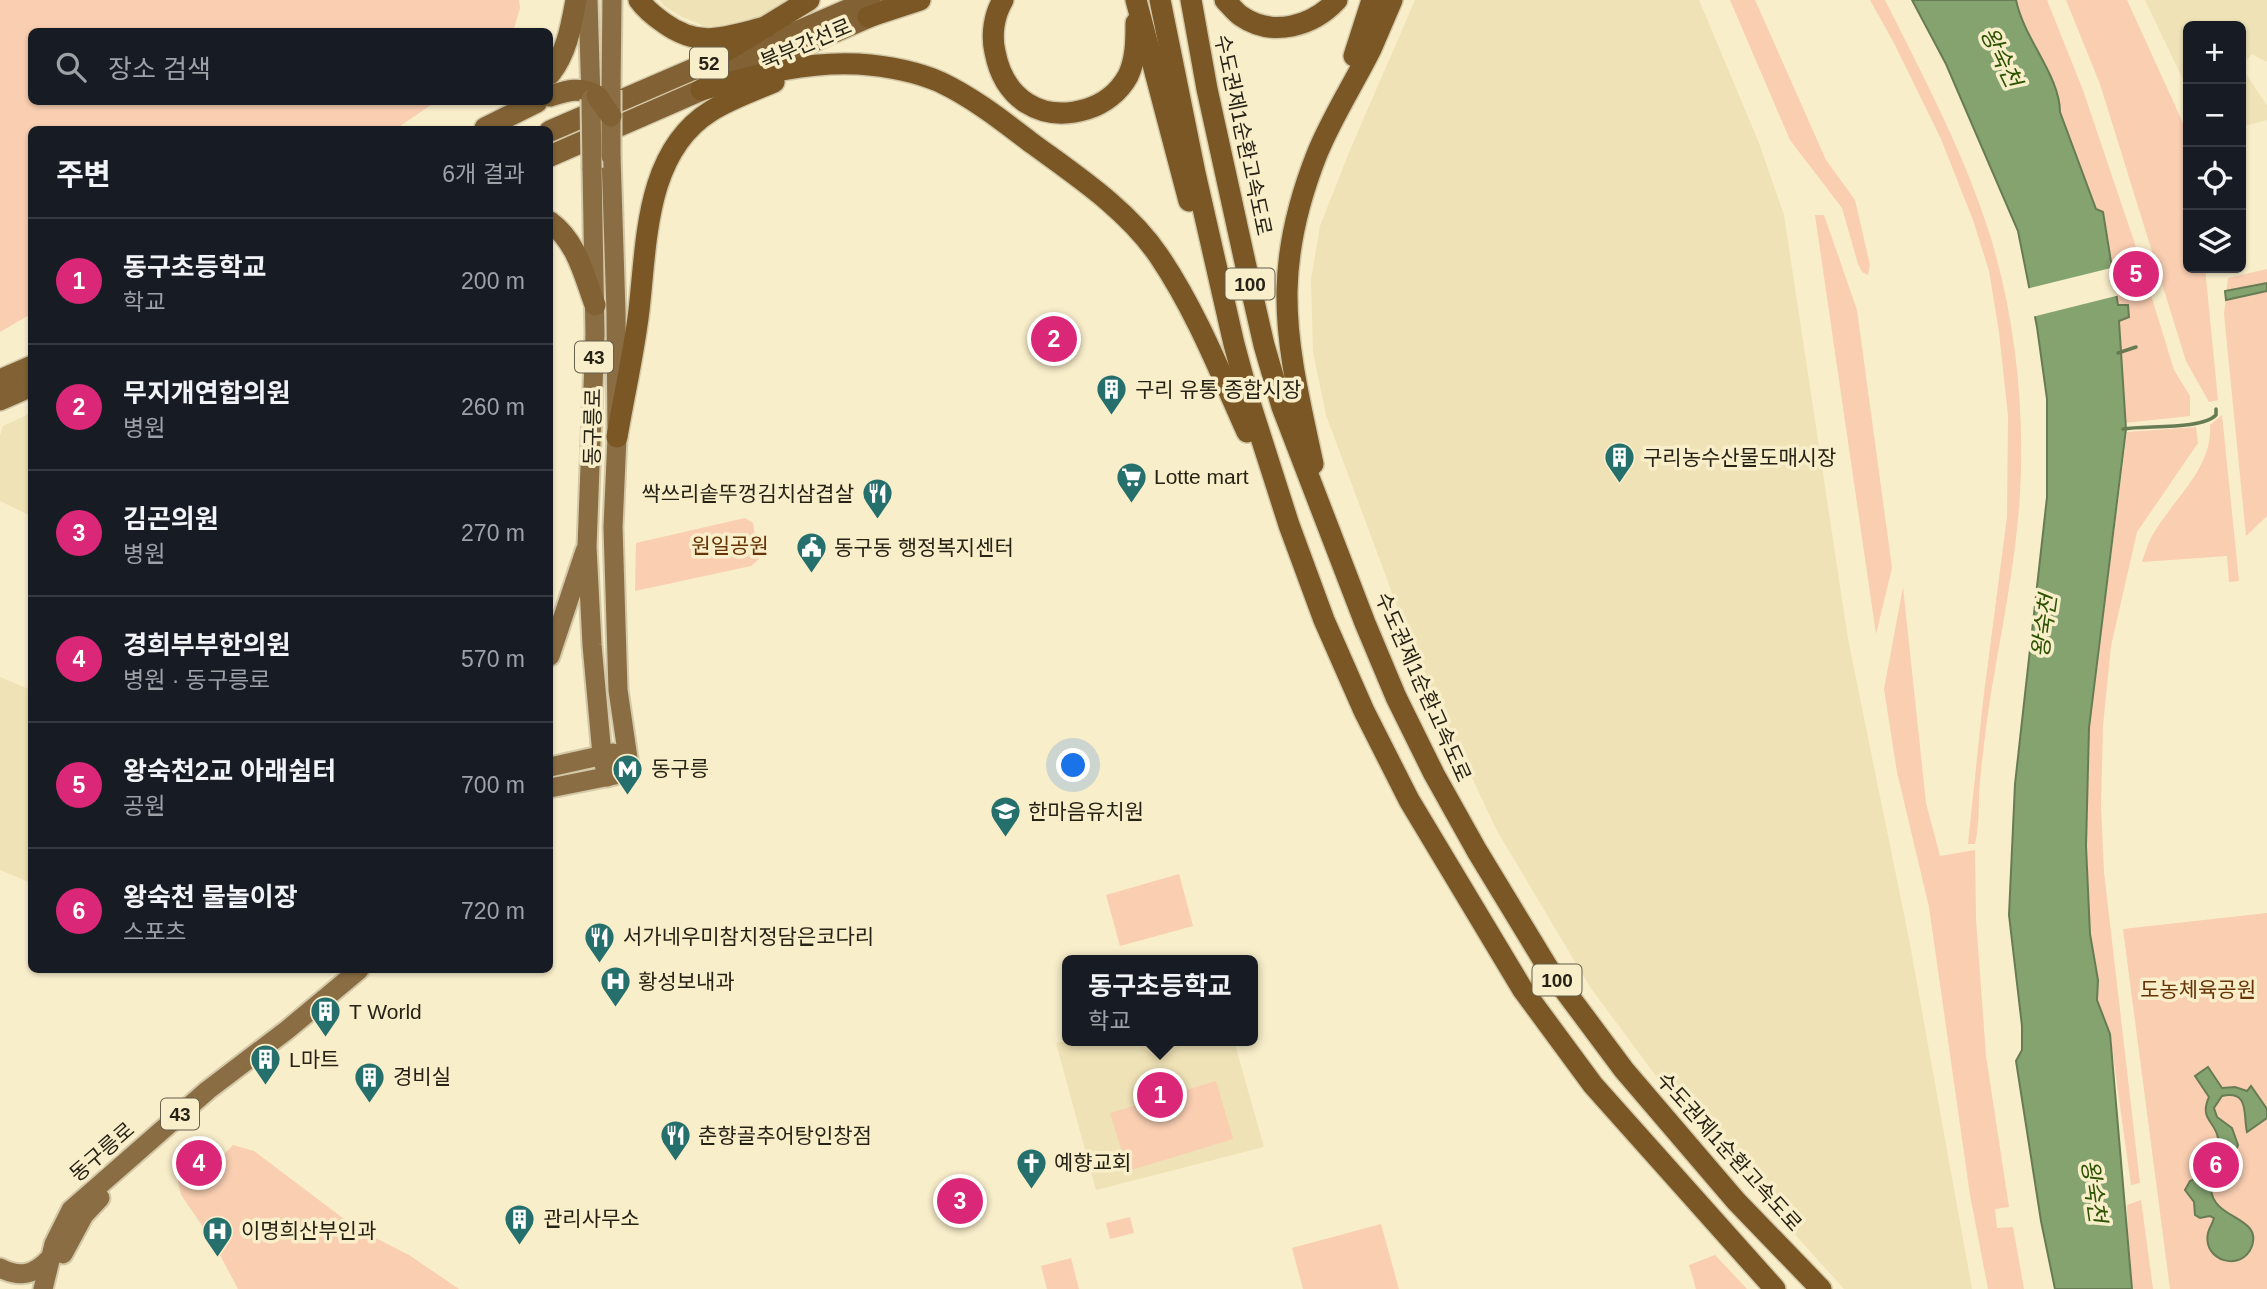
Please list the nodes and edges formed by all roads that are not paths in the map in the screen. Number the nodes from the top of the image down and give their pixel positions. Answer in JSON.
{"nodes":[{"id":1,"x":576,"y":0,"type":"edge"},
{"id":2,"x":588,"y":0,"type":"edge"},
{"id":3,"x":612,"y":0,"type":"edge"},
{"id":4,"x":639,"y":0,"type":"edge"},
{"id":5,"x":809,"y":0,"type":"edge"},
{"id":6,"x":908,"y":0,"type":"edge"},
{"id":7,"x":920,"y":0,"type":"edge"},
{"id":8,"x":1003,"y":0,"type":"edge"},
{"id":9,"x":1136,"y":0,"type":"edge"},
{"id":10,"x":1160,"y":0,"type":"edge"},
{"id":11,"x":1191,"y":0,"type":"edge"},
{"id":12,"x":1225,"y":0,"type":"edge"},
{"id":13,"x":1337,"y":0,"type":"edge"},
{"id":14,"x":1372,"y":0,"type":"edge"},
{"id":15,"x":1392,"y":0,"type":"edge"},
{"id":16,"x":869,"y":8,"type":"edge"},
{"id":17,"x":766,"y":27,"type":"junction"},
{"id":18,"x":858,"y":64,"type":"junction"},
{"id":19,"x":703,"y":65,"type":"junction"},
{"id":20,"x":553,"y":70,"type":"edge"},
{"id":21,"x":701,"y":90,"type":"junction"},
{"id":22,"x":597,"y":94,"type":"junction"},
{"id":23,"x":553,"y":95,"type":"edge"},
{"id":24,"x":512,"y":105,"type":"edge"},
{"id":25,"x":531,"y":105,"type":"edge"},
{"id":26,"x":1338,"y":108,"type":"junction"},
{"id":27,"x":611,"y":116,"type":"joint"},
{"id":28,"x":487,"y":126,"type":"edge"},
{"id":29,"x":490,"y":126,"type":"edge"},
{"id":30,"x":553,"y":130,"type":"edge"},
{"id":31,"x":553,"y":155,"type":"edge"},
{"id":32,"x":553,"y":224,"type":"edge"},
{"id":33,"x":595,"y":305,"type":"junction"},
{"id":34,"x":1231,"y":330,"type":"junction"},
{"id":35,"x":28,"y":368,"type":"edge"},
{"id":36,"x":0,"y":380,"type":"edge"},
{"id":37,"x":28,"y":388,"type":"edge"},
{"id":38,"x":0,"y":400,"type":"edge"},
{"id":39,"x":617,"y":437,"type":"junction"},
{"id":40,"x":1324,"y":518,"type":"junction"},
{"id":41,"x":1289,"y":524,"type":"junction"},
{"id":42,"x":587,"y":547,"type":"junction"},
{"id":43,"x":553,"y":646,"type":"edge"},
{"id":44,"x":627,"y":750,"type":"junction"},
{"id":45,"x":602,"y":755,"type":"junction"},
{"id":46,"x":553,"y":766,"type":"edge"},
{"id":47,"x":607,"y":777,"type":"junction"},
{"id":48,"x":553,"y":787,"type":"edge"},
{"id":49,"x":355,"y":973,"type":"edge"},
{"id":50,"x":367,"y":973,"type":"edge"},
{"id":51,"x":50,"y":1259,"type":"junction"},
{"id":52,"x":3,"y":1280,"type":"edge"},
{"id":53,"x":43,"y":1289,"type":"edge"},
{"id":54,"x":53,"y":1289,"type":"edge"},
{"id":55,"x":1775,"y":1289,"type":"edge"},
{"id":56,"x":1821,"y":1289,"type":"edge"}],
"edges":[{"from":1,"to":20,"type":"highway"},
{"from":2,"to":22,"type":"main road","name":"동구릉로","number":"43"},
{"from":3,"to":22,"type":"main road","name":"동구릉로","number":"43"},
{"from":4,"to":17,"type":"highway"},
{"from":5,"to":17,"type":"highway"},
{"from":6,"to":16,"type":"highway","name":"북부간선로","number":"52"},
{"from":7,"to":16,"type":"highway"},
{"from":8,"to":9,"type":"highway"},
{"from":9,"to":34,"type":"highway"},
{"from":10,"to":34,"type":"highway","number":"100"},
{"from":11,"to":40,"type":"highway","name":"수도권제1순환고속도로","number":"100"},
{"from":12,"to":13,"type":"highway"},
{"from":14,"to":26,"type":"highway"},
{"from":15,"to":26,"type":"highway"},
{"from":16,"to":19,"type":"highway","name":"북부간선로","number":"52"},
{"from":16,"to":21,"type":"highway","name":"북부간선로","number":"52"},
{"from":17,"to":19,"type":"highway"},
{"from":18,"to":21,"type":"highway"},
{"from":18,"to":39,"type":"highway"},
{"from":18,"to":41,"type":"highway"},
{"from":19,"to":30,"type":"highway","name":"북부간선로","number":"52"},
{"from":21,"to":31,"type":"highway","name":"북부간선로","number":"52"},
{"from":22,"to":23,"type":"highway"},
{"from":22,"to":27,"type":"highway","bridge":true},
{"from":22,"to":33,"type":"main road","name":"동구릉로","number":"43","bridge":true},
{"from":24,"to":28,"type":"highway"},
{"from":25,"to":29,"type":"highway"},
{"from":26,"to":40,"type":"highway"},
{"from":27,"to":39,"type":"main road","name":"동구릉로","number":"43","bridge":true},
{"from":32,"to":33,"type":"highway"},
{"from":33,"to":42,"type":"main road","name":"동구릉로","number":"43"},
{"from":34,"to":41,"type":"highway","number":"100"},
{"from":35,"to":36,"type":"highway"},
{"from":37,"to":38,"type":"highway"},
{"from":39,"to":44,"type":"main road","name":"동구릉로","number":"43"},
{"from":40,"to":56,"type":"highway","name":"수도권제1순환고속도로","number":"100"},
{"from":41,"to":55,"type":"highway","number":"100"},
{"from":42,"to":43,"type":"main road","name":"동구릉로","number":"43"},
{"from":42,"to":45,"type":"main road","name":"동구릉로"},
{"from":44,"to":45,"type":"main road"},
{"from":44,"to":47,"type":"main road","name":"동구릉로","number":"43"},
{"from":45,"to":46,"type":"main road"},
{"from":45,"to":47,"type":"main road","name":"동구릉로"},
{"from":47,"to":48,"type":"main road","name":"동구릉로","number":"43"},
{"from":49,"to":51,"type":"main road","name":"동구릉로","number":"43"},
{"from":50,"to":54,"type":"main road","name":"동구릉로","number":"43"},
{"from":51,"to":52,"type":"main road"},
{"from":51,"to":53,"type":"main road","name":"동구릉로","number":"43"}]}
